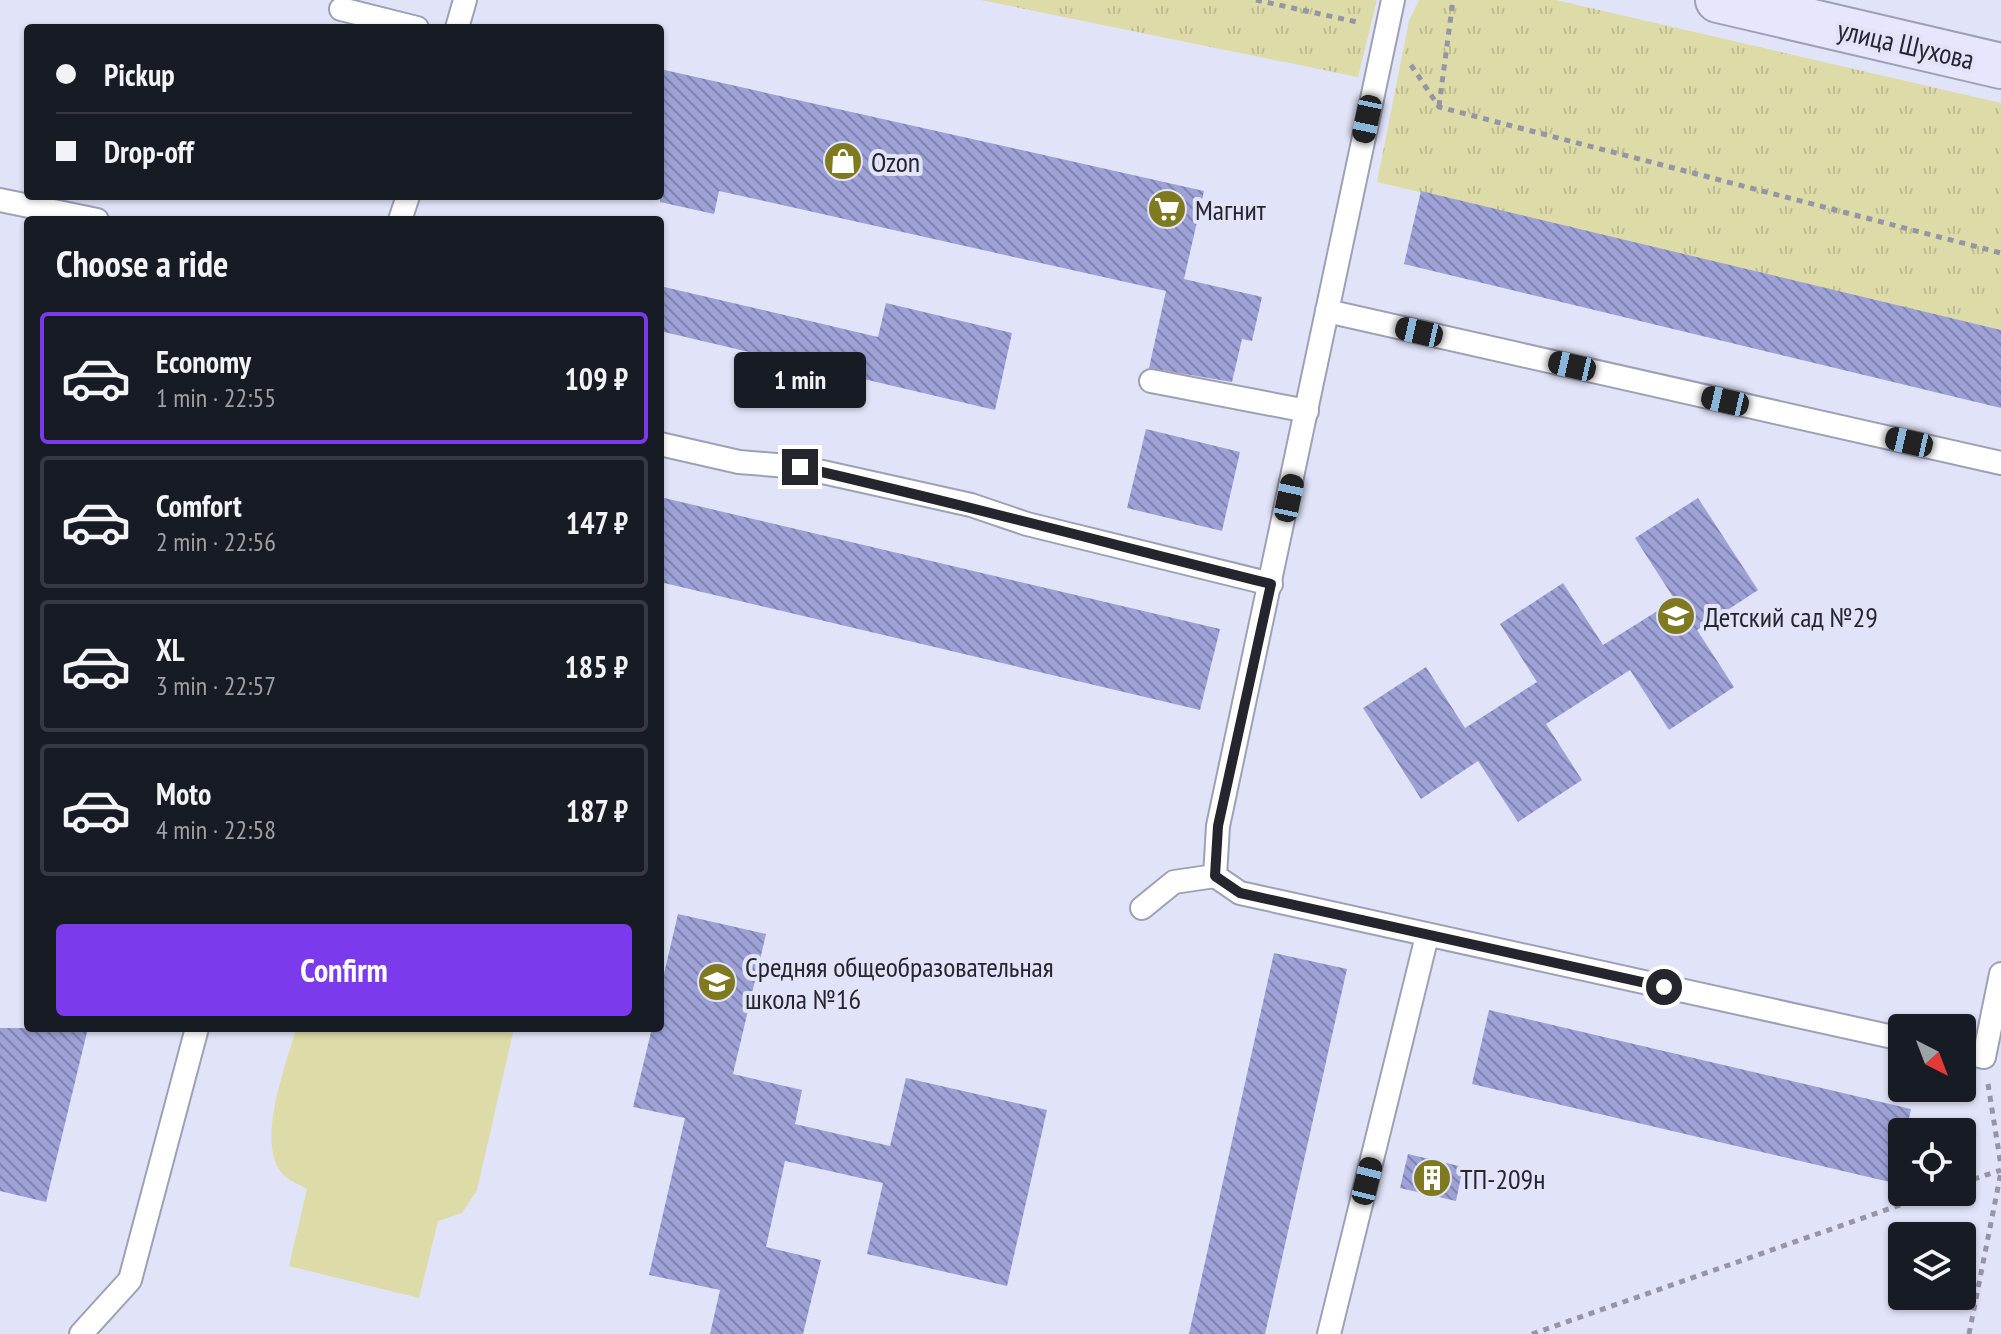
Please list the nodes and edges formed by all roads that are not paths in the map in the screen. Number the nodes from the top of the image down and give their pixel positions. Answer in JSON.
{"nodes":[{"id":1,"x":465,"y":0,"type":"edge"},
{"id":2,"x":1393,"y":0,"type":"edge"},
{"id":3,"x":1718,"y":0,"type":"edge"},
{"id":4,"x":341,"y":9,"type":"dead end"},
{"id":5,"x":401,"y":24,"type":"edge"},
{"id":6,"x":458,"y":24,"type":"edge"},
{"id":7,"x":2001,"y":66,"type":"edge"},
{"id":8,"x":0,"y":200,"type":"edge"},
{"id":9,"x":78,"y":216,"type":"edge"},
{"id":10,"x":1327,"y":311,"type":"junction"},
{"id":11,"x":1151,"y":381,"type":"dead end"},
{"id":12,"x":1307,"y":411,"type":"junction"},
{"id":13,"x":664,"y":445,"type":"edge"},
{"id":14,"x":2001,"y":463,"type":"edge"},
{"id":15,"x":1271,"y":584,"type":"junction"},
{"id":16,"x":1215,"y":876,"type":"junction"},
{"id":17,"x":1142,"y":908,"type":"dead end"},
{"id":18,"x":1427,"y":936,"type":"junction"},
{"id":19,"x":2001,"y":974,"type":"edge"},
{"id":20,"x":196,"y":1032,"type":"edge"},
{"id":21,"x":1888,"y":1036,"type":"edge"},
{"id":22,"x":1976,"y":1045,"type":"edge"},
{"id":23,"x":81,"y":1334,"type":"edge"},
{"id":24,"x":1329,"y":1334,"type":"edge"}],
"edges":[{"from":1,"to":6,"type":"lane"},
{"from":2,"to":10,"type":"lane"},
{"from":3,"to":7,"type":"main road","name":"улица Шухова"},
{"from":4,"to":5,"type":"lane"},
{"from":8,"to":9,"type":"lane"},
{"from":10,"to":12,"type":"lane"},
{"from":10,"to":14,"type":"lane"},
{"from":11,"to":12,"type":"lane"},
{"from":12,"to":15,"type":"lane"},
{"from":13,"to":15,"type":"lane"},
{"from":15,"to":16,"type":"lane"},
{"from":16,"to":17,"type":"lane"},
{"from":16,"to":18,"type":"lane"},
{"from":18,"to":21,"type":"lane"},
{"from":18,"to":24,"type":"lane"},
{"from":19,"to":22,"type":"lane"},
{"from":20,"to":23,"type":"lane"}]}
